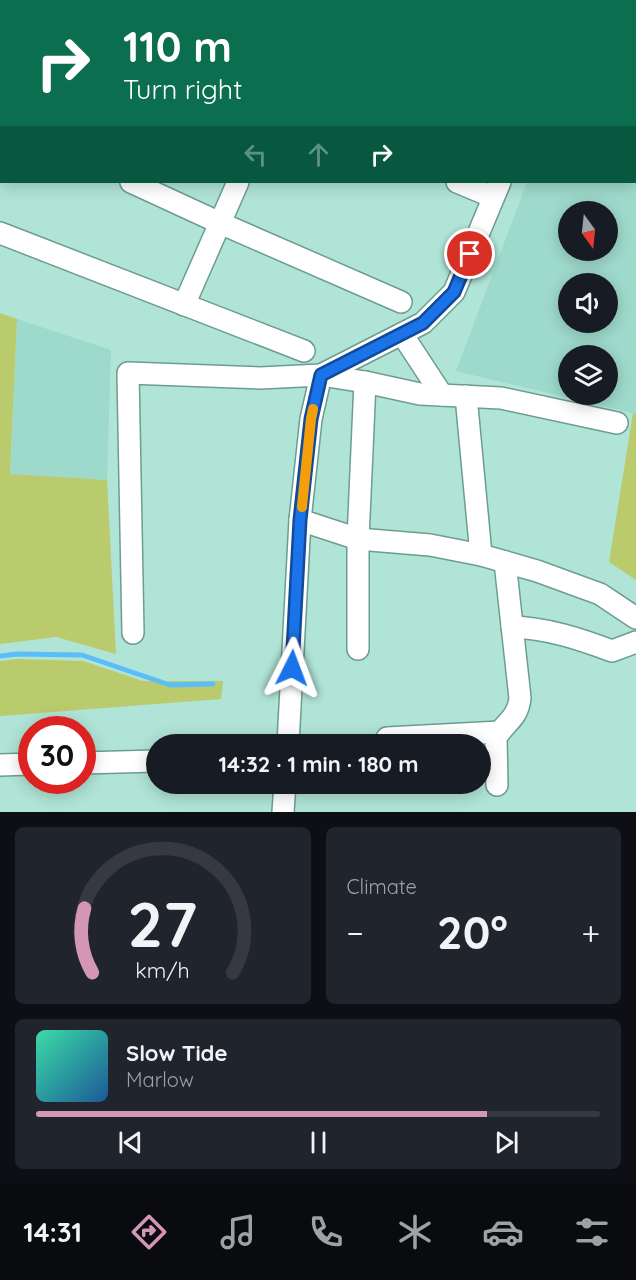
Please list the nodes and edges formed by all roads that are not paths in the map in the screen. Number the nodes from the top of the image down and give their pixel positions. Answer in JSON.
{"nodes":[{"id":1,"x":133,"y":183,"type":"edge"},
{"id":2,"x":238,"y":183,"type":"edge"},
{"id":3,"x":463,"y":183,"type":"edge"},
{"id":4,"x":497,"y":189,"type":"edge"},
{"id":5,"x":220,"y":223,"type":"junction"},
{"id":6,"x":0,"y":233,"type":"edge"},
{"id":7,"x":401,"y":302,"type":"dead end"},
{"id":8,"x":184,"y":305,"type":"junction"},
{"id":9,"x":402,"y":334,"type":"junction"},
{"id":10,"x":304,"y":351,"type":"dead end"},
{"id":11,"x":321,"y":375,"type":"junction"},
{"id":12,"x":365,"y":382,"type":"junction"},
{"id":13,"x":442,"y":395,"type":"junction"},
{"id":14,"x":466,"y":396,"type":"junction"},
{"id":15,"x":617,"y":423,"type":"dead end"},
{"id":16,"x":300,"y":520,"type":"junction"},
{"id":17,"x":358,"y":539,"type":"junction"},
{"id":18,"x":481,"y":555,"type":"junction"},
{"id":19,"x":505,"y":561,"type":"junction"},
{"id":20,"x":636,"y":618,"type":"edge"},
{"id":21,"x":512,"y":627,"type":"junction"},
{"id":22,"x":133,"y":633,"type":"dead end"},
{"id":23,"x":636,"y":642,"type":"edge"},
{"id":24,"x":358,"y":649,"type":"dead end"},
{"id":25,"x":500,"y":732,"type":"junction"},
{"id":26,"x":289,"y":734,"type":"edge"},
{"id":27,"x":462,"y":734,"type":"edge"},
{"id":28,"x":146,"y":760,"type":"edge"},
{"id":29,"x":96,"y":762,"type":"edge"},
{"id":30,"x":18,"y":764,"type":"edge"},
{"id":31,"x":0,"y":765,"type":"edge"},
{"id":32,"x":497,"y":785,"type":"dead end"},
{"id":33,"x":284,"y":794,"type":"edge"},
{"id":34,"x":283,"y":812,"type":"edge"}],
"edges":[{"from":1,"to":5,"type":"street"},
{"from":2,"to":5,"type":"street"},
{"from":3,"to":4,"type":"street"},
{"from":4,"to":9,"type":"street"},
{"from":5,"to":7,"type":"street"},
{"from":5,"to":8,"type":"street"},
{"from":6,"to":8,"type":"street"},
{"from":8,"to":10,"type":"street"},
{"from":9,"to":11,"type":"street"},
{"from":9,"to":13,"type":"street"},
{"from":11,"to":12,"type":"street"},
{"from":11,"to":16,"type":"street"},
{"from":11,"to":22,"type":"street"},
{"from":12,"to":13,"type":"street"},
{"from":12,"to":17,"type":"street"},
{"from":13,"to":14,"type":"street"},
{"from":14,"to":15,"type":"street"},
{"from":14,"to":18,"type":"street"},
{"from":16,"to":17,"type":"street"},
{"from":16,"to":26,"type":"street"},
{"from":17,"to":18,"type":"street"},
{"from":17,"to":24,"type":"street"},
{"from":18,"to":19,"type":"street"},
{"from":19,"to":20,"type":"street"},
{"from":19,"to":21,"type":"street"},
{"from":21,"to":23,"type":"street"},
{"from":21,"to":25,"type":"street"},
{"from":25,"to":27,"type":"street"},
{"from":25,"to":32,"type":"street"},
{"from":28,"to":29,"type":"street"},
{"from":30,"to":31,"type":"street"},
{"from":33,"to":34,"type":"street"}]}
